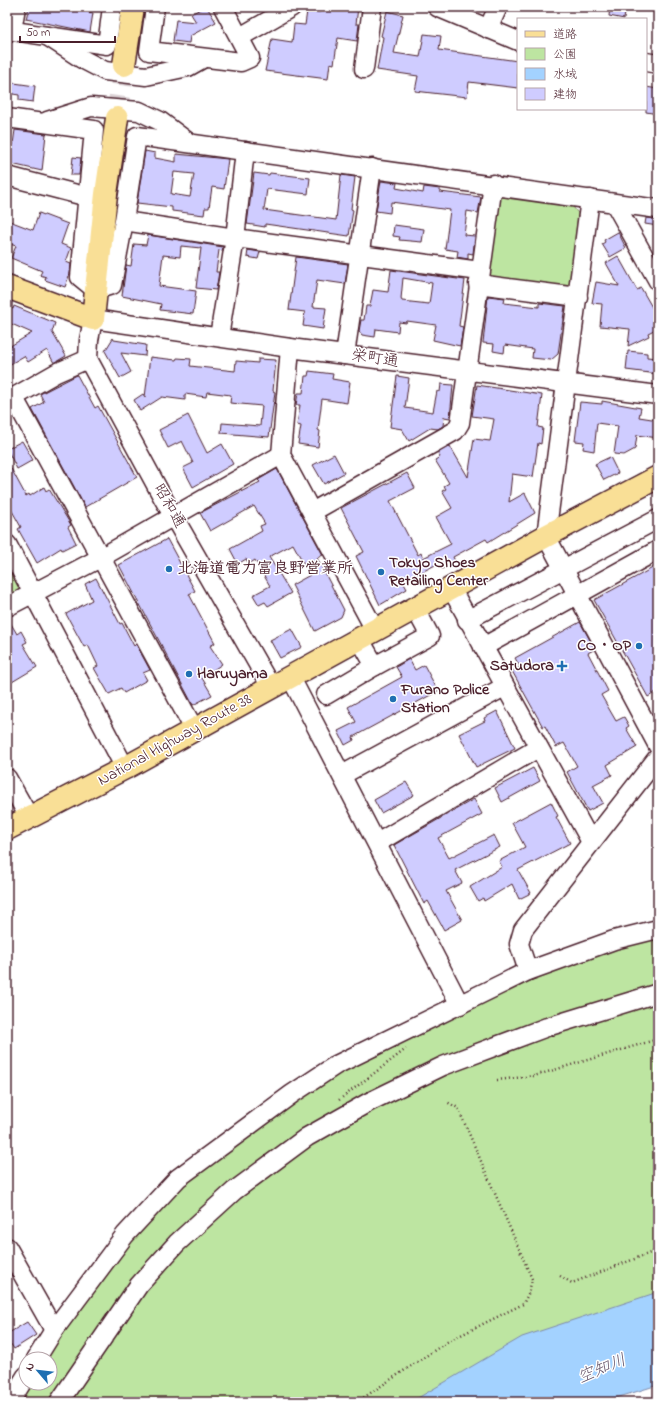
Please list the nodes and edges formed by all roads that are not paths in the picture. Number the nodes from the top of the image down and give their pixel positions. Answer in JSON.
{"nodes":[{"id":1,"x":16,"y":7,"type":"edge"},
{"id":2,"x":112,"y":7,"type":"edge"},
{"id":3,"x":133,"y":7,"type":"edge"},
{"id":4,"x":155,"y":7,"type":"edge"},
{"id":5,"x":223,"y":7,"type":"edge"},
{"id":6,"x":292,"y":7,"type":"edge"},
{"id":7,"x":372,"y":7,"type":"edge"},
{"id":8,"x":437,"y":7,"type":"edge"},
{"id":9,"x":498,"y":7,"type":"edge"},
{"id":10,"x":488,"y":29,"type":"junction"},
{"id":11,"x":10,"y":31,"type":"edge"},
{"id":12,"x":47,"y":36,"type":"junction"},
{"id":13,"x":240,"y":37,"type":"junction"},
{"id":14,"x":517,"y":41,"type":"edge"},
{"id":15,"x":204,"y":58,"type":"junction"},
{"id":16,"x":647,"y":62,"type":"edge"},
{"id":17,"x":658,"y":64,"type":"edge"},
{"id":18,"x":124,"y":65,"type":"tunnel mouth"},
{"id":19,"x":364,"y":69,"type":"dead end"},
{"id":20,"x":7,"y":118,"type":"edge"},
{"id":21,"x":117,"y":118,"type":"tunnel mouth"},
{"id":22,"x":43,"y":123,"type":"junction"},
{"id":23,"x":190,"y":143,"type":"junction"},
{"id":24,"x":245,"y":151,"type":"junction"},
{"id":25,"x":372,"y":168,"type":"junction"},
{"id":26,"x":7,"y":176,"type":"edge"},
{"id":27,"x":493,"y":184,"type":"junction"},
{"id":28,"x":88,"y":197,"type":"junction"},
{"id":29,"x":590,"y":199,"type":"junction"},
{"id":30,"x":615,"y":204,"type":"junction"},
{"id":31,"x":658,"y":209,"type":"edge"},
{"id":32,"x":124,"y":221,"type":"junction"},
{"id":33,"x":235,"y":238,"type":"junction"},
{"id":34,"x":359,"y":254,"type":"junction"},
{"id":35,"x":654,"y":262,"type":"edge"},
{"id":36,"x":479,"y":277,"type":"junction"},
{"id":37,"x":658,"y":281,"type":"edge"},
{"id":38,"x":7,"y":287,"type":"edge"},
{"id":39,"x":96,"y":290,"type":"junction"},
{"id":40,"x":578,"y":297,"type":"junction"},
{"id":41,"x":93,"y":319,"type":"junction"},
{"id":42,"x":219,"y":337,"type":"junction"},
{"id":43,"x":290,"y":348,"type":"junction"},
{"id":44,"x":345,"y":355,"type":"junction"},
{"id":45,"x":88,"y":358,"type":"junction"},
{"id":46,"x":467,"y":371,"type":"junction"},
{"id":47,"x":566,"y":384,"type":"junction"},
{"id":48,"x":658,"y":395,"type":"edge"},
{"id":49,"x":10,"y":399,"type":"edge"},
{"id":50,"x":281,"y":455,"type":"junction"},
{"id":51,"x":658,"y":477,"type":"edge"},
{"id":52,"x":312,"y":512,"type":"junction"},
{"id":53,"x":174,"y":515,"type":"junction"},
{"id":54,"x":658,"y":519,"type":"edge"},
{"id":55,"x":546,"y":536,"type":"junction"},
{"id":56,"x":7,"y":544,"type":"edge"},
{"id":57,"x":658,"y":550,"type":"edge"},
{"id":58,"x":102,"y":557,"type":"junction"},
{"id":59,"x":564,"y":569,"type":"junction"},
{"id":60,"x":451,"y":588,"type":"junction"},
{"id":61,"x":33,"y":594,"type":"junction"},
{"id":62,"x":578,"y":596,"type":"junction"},
{"id":63,"x":7,"y":608,"type":"edge"},
{"id":64,"x":415,"y":608,"type":"junction"},
{"id":65,"x":468,"y":620,"type":"junction"},
{"id":66,"x":367,"y":634,"type":"junction"},
{"id":67,"x":483,"y":647,"type":"junction"},
{"id":68,"x":375,"y":666,"type":"junction"},
{"id":69,"x":290,"y":676,"type":"junction"},
{"id":70,"x":271,"y":687,"type":"junction"},
{"id":71,"x":504,"y":687,"type":"junction"},
{"id":72,"x":326,"y":695,"type":"dead end"},
{"id":73,"x":194,"y":729,"type":"junction"},
{"id":74,"x":658,"y":746,"type":"edge"},
{"id":75,"x":538,"y":748,"type":"junction"},
{"id":76,"x":658,"y":757,"type":"edge"},
{"id":77,"x":125,"y":768,"type":"junction"},
{"id":78,"x":342,"y":774,"type":"junction"},
{"id":79,"x":7,"y":778,"type":"edge"},
{"id":80,"x":29,"y":817,"type":"junction"},
{"id":81,"x":7,"y":829,"type":"edge"},
{"id":82,"x":591,"y":842,"type":"junction"},
{"id":83,"x":377,"y":843,"type":"junction"},
{"id":84,"x":658,"y":929,"type":"edge"},
{"id":85,"x":528,"y":970,"type":"junction"},
{"id":86,"x":658,"y":993,"type":"edge"},
{"id":87,"x":460,"y":1005,"type":"junction"},
{"id":88,"x":7,"y":1247,"type":"edge"},
{"id":89,"x":54,"y":1330,"type":"junction"},
{"id":90,"x":41,"y":1351,"type":"edge"},
{"id":91,"x":18,"y":1389,"type":"edge"},
{"id":92,"x":10,"y":1402,"type":"edge"},
{"id":93,"x":59,"y":1402,"type":"edge"}],
"edges":[{"from":1,"to":11,"type":"street"},
{"from":2,"to":12,"type":"street"},
{"from":3,"to":18,"type":"main road"},
{"from":4,"to":15,"type":"street"},
{"from":5,"to":13,"type":"street"},
{"from":6,"to":13,"type":"street"},
{"from":7,"to":19,"type":"street"},
{"from":8,"to":10,"type":"street"},
{"from":9,"to":10,"type":"street"},
{"from":10,"to":14,"type":"street"},
{"from":11,"to":12,"type":"street"},
{"from":12,"to":15,"type":"street"},
{"from":13,"to":15,"type":"street"},
{"from":16,"to":17,"type":"street"},
{"from":20,"to":22,"type":"street"},
{"from":21,"to":39,"type":"main road"},
{"from":22,"to":23,"type":"street"},
{"from":22,"to":28,"type":"street"},
{"from":23,"to":24,"type":"street"},
{"from":23,"to":32,"type":"street"},
{"from":24,"to":25,"type":"street"},
{"from":24,"to":33,"type":"street"},
{"from":25,"to":27,"type":"street"},
{"from":25,"to":34,"type":"street"},
{"from":26,"to":28,"type":"street"},
{"from":27,"to":29,"type":"street"},
{"from":27,"to":36,"type":"street"},
{"from":28,"to":39,"type":"street"},
{"from":29,"to":30,"type":"street"},
{"from":29,"to":40,"type":"street"},
{"from":30,"to":31,"type":"street"},
{"from":30,"to":35,"type":"street"},
{"from":32,"to":33,"type":"street"},
{"from":32,"to":39,"type":"street"},
{"from":33,"to":34,"type":"street"},
{"from":33,"to":42,"type":"street"},
{"from":34,"to":36,"type":"street"},
{"from":34,"to":44,"type":"street"},
{"from":35,"to":37,"type":"street"},
{"from":36,"to":40,"type":"street"},
{"from":36,"to":46,"type":"street"},
{"from":38,"to":41,"type":"main road"},
{"from":39,"to":41,"type":"main road"},
{"from":40,"to":47,"type":"street"},
{"from":41,"to":42,"type":"street","name":"栄町通"},
{"from":41,"to":45,"type":"street"},
{"from":42,"to":43,"type":"street","name":"栄町通"},
{"from":43,"to":44,"type":"street","name":"栄町通"},
{"from":43,"to":50,"type":"street"},
{"from":44,"to":46,"type":"street","name":"栄町通"},
{"from":45,"to":49,"type":"street"},
{"from":45,"to":53,"type":"street","name":"昭和通"},
{"from":46,"to":47,"type":"street","name":"栄町通"},
{"from":46,"to":52,"type":"street"},
{"from":47,"to":48,"type":"street","name":"栄町通"},
{"from":47,"to":55,"type":"street"},
{"from":49,"to":58,"type":"street"},
{"from":50,"to":52,"type":"street"},
{"from":50,"to":53,"type":"street"},
{"from":51,"to":55,"type":"main road","name":"National Highway Route 38"},
{"from":52,"to":66,"type":"street"},
{"from":53,"to":58,"type":"street"},
{"from":53,"to":70,"type":"street","name":"昭和通"},
{"from":54,"to":59,"type":"street"},
{"from":55,"to":59,"type":"street"},
{"from":55,"to":60,"type":"main road","name":"National Highway Route 38"},
{"from":56,"to":61,"type":"street"},
{"from":57,"to":62,"type":"street"},
{"from":58,"to":61,"type":"street"},
{"from":58,"to":73,"type":"street"},
{"from":59,"to":62,"type":"street"},
{"from":59,"to":65,"type":"street"},
{"from":60,"to":64,"type":"main road","name":"National Highway Route 38"},
{"from":60,"to":65,"type":"street"},
{"from":61,"to":63,"type":"street"},
{"from":61,"to":77,"type":"street"},
{"from":62,"to":67,"type":"street"},
{"from":62,"to":74,"type":"street"},
{"from":64,"to":66,"type":"main road","name":"National Highway Route 38"},
{"from":64,"to":68,"type":"street"},
{"from":65,"to":67,"type":"street"},
{"from":66,"to":68,"type":"street"},
{"from":66,"to":69,"type":"main road","name":"National Highway Route 38"},
{"from":67,"to":71,"type":"street"},
{"from":68,"to":72,"type":"street"},
{"from":69,"to":70,"type":"main road","name":"National Highway Route 38"},
{"from":69,"to":78,"type":"street"},
{"from":70,"to":73,"type":"main road","name":"National Highway Route 38"},
{"from":71,"to":75,"type":"street"},
{"from":71,"to":78,"type":"street"},
{"from":73,"to":77,"type":"main road","name":"National Highway Route 38"},
{"from":75,"to":82,"type":"street"},
{"from":75,"to":83,"type":"street"},
{"from":76,"to":82,"type":"street"},
{"from":77,"to":80,"type":"main road","name":"National Highway Route 38"},
{"from":78,"to":83,"type":"street"},
{"from":79,"to":80,"type":"street"},
{"from":80,"to":81,"type":"main road","name":"National Highway Route 38"},
{"from":82,"to":85,"type":"street"},
{"from":83,"to":87,"type":"street"},
{"from":84,"to":85,"type":"street"},
{"from":85,"to":87,"type":"street"},
{"from":86,"to":93,"type":"street"},
{"from":87,"to":89,"type":"street"},
{"from":88,"to":89,"type":"street"},
{"from":89,"to":90,"type":"street"},
{"from":91,"to":92,"type":"street"}]}
